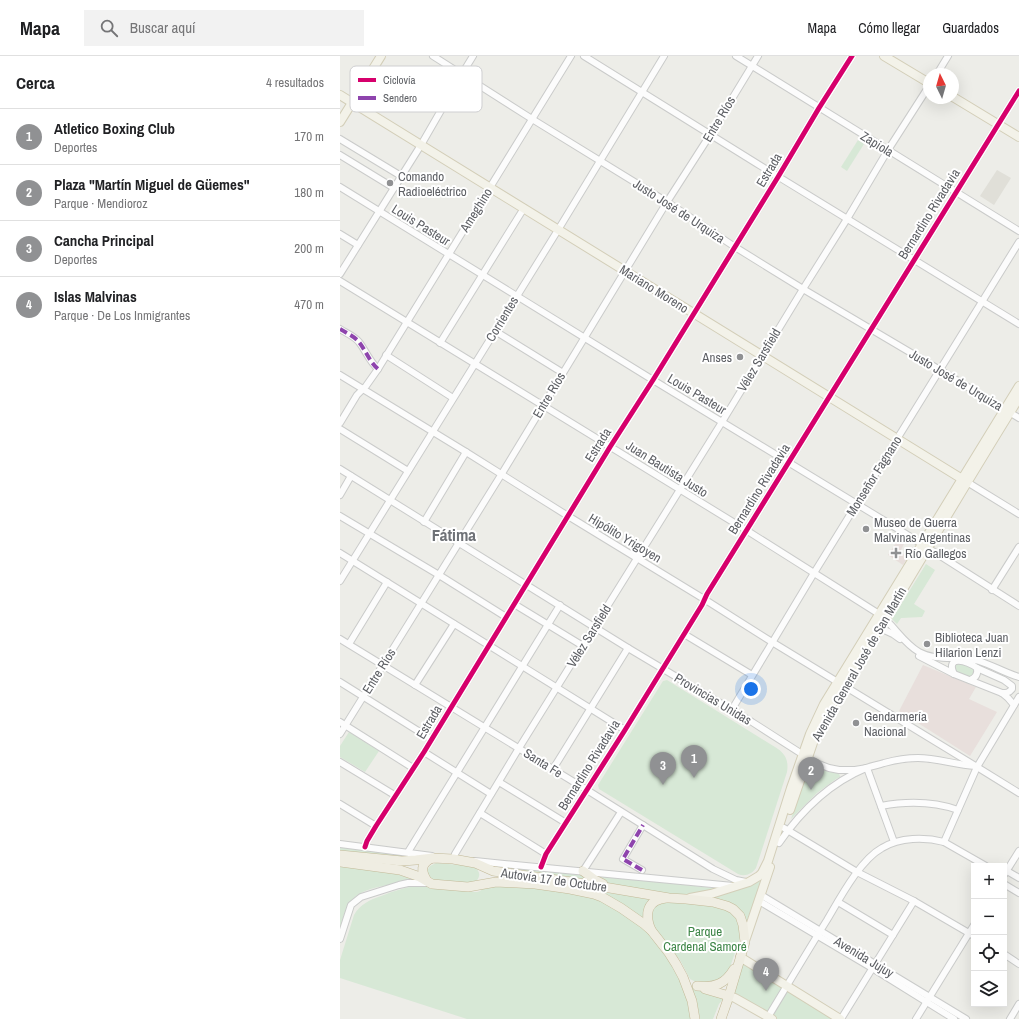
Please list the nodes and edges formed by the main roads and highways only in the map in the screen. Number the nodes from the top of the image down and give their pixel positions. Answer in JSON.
{"nodes":[{"id":1,"x":381,"y":56,"type":"edge"},
{"id":2,"x":884,"y":56,"type":"edge"},
{"id":3,"x":375,"y":66,"type":"edge"},
{"id":4,"x":923,"y":79,"type":"edge"},
{"id":5,"x":340,"y":95,"type":"edge"},
{"id":6,"x":350,"y":101,"type":"edge"},
{"id":7,"x":959,"y":101,"type":"edge"},
{"id":8,"x":350,"y":105,"type":"edge"},
{"id":9,"x":368,"y":112,"type":"edge"},
{"id":10,"x":340,"y":122,"type":"edge"},
{"id":11,"x":1019,"y":137,"type":"edge"},
{"id":12,"x":1019,"y":386,"type":"edge"},
{"id":13,"x":1019,"y":398,"type":"edge"},
{"id":14,"x":1007,"y":411,"type":"junction"},
{"id":15,"x":965,"y":480,"type":"junction"},
{"id":16,"x":882,"y":616,"type":"junction"},
{"id":17,"x":841,"y":684,"type":"junction"},
{"id":18,"x":805,"y":757,"type":"junction"},
{"id":19,"x":340,"y":855,"type":"edge"},
{"id":20,"x":436,"y":858,"type":"junction"},
{"id":21,"x":340,"y":862,"type":"edge"},
{"id":22,"x":479,"y":865,"type":"junction"},
{"id":23,"x":583,"y":871,"type":"road end"},
{"id":24,"x":430,"y":883,"type":"junction"},
{"id":25,"x":479,"y":885,"type":"junction"},
{"id":26,"x":615,"y":889,"type":"junction"},
{"id":27,"x":669,"y":898,"type":"junction"},
{"id":28,"x":686,"y":899,"type":"junction"},
{"id":29,"x":651,"y":930,"type":"junction"},
{"id":30,"x":745,"y":942,"type":"junction"},
{"id":31,"x":740,"y":958,"type":"junction"},
{"id":32,"x":683,"y":978,"type":"junction"},
{"id":33,"x":697,"y":986,"type":"junction"},
{"id":34,"x":729,"y":996,"type":"junction"},
{"id":35,"x":770,"y":1018,"type":"edge"},
{"id":36,"x":695,"y":1019,"type":"edge"},
{"id":37,"x":721,"y":1019,"type":"edge"},
{"id":38,"x":841,"y":1019,"type":"edge"}],
"edges":[{"from":1,"to":3,"type":"main road"},
{"from":2,"to":4,"type":"main road"},
{"from":5,"to":6,"type":"main road","name":"Mariano Moreno"},
{"from":7,"to":11,"type":"main road"},
{"from":8,"to":10,"type":"main road"},
{"from":9,"to":15,"type":"main road","name":"Mariano Moreno"},
{"from":12,"to":14,"type":"main road","name":"Avenida General José de San Martín"},
{"from":13,"to":14,"type":"main road","name":"Avenida General José de San Martín"},
{"from":14,"to":15,"type":"main road","name":"Avenida General José de San Martín"},
{"from":15,"to":16,"type":"main road","name":"Avenida General José de San Martín"},
{"from":16,"to":17,"type":"main road","name":"Avenida General José de San Martín"},
{"from":16,"to":17,"type":"main road","name":"Avenida General José de San Martín"},
{"from":17,"to":18,"type":"main road","name":"Avenida General José de San Martín"},
{"from":18,"to":28,"type":"main road","name":"Avenida General José de San Martín"},
{"from":18,"to":30,"type":"main road","name":"Avenida General José de San Martín"},
{"from":19,"to":20,"type":"highway","name":"Autovía 17 de Octubre"},
{"from":20,"to":22,"type":"highway","name":"Autovía 17 de Octubre"},
{"from":20,"to":24,"type":"highway"},
{"from":21,"to":24,"type":"highway","name":"Autovía 17 de Octubre"},
{"from":22,"to":25,"type":"highway"},
{"from":22,"to":26,"type":"highway","name":"Autovía 17 de Octubre"},
{"from":23,"to":26,"type":"highway"},
{"from":24,"to":25,"type":"highway","name":"Autovía 17 de Octubre"},
{"from":25,"to":29,"type":"highway","name":"Autovía 17 de Octubre"},
{"from":26,"to":27,"type":"highway","name":"Autovía 17 de Octubre"},
{"from":27,"to":28,"type":"highway","name":"Autovía 17 de Octubre"},
{"from":27,"to":29,"type":"highway"},
{"from":28,"to":30,"type":"highway","name":"Autovía 17 de Octubre"},
{"from":29,"to":32,"type":"highway","name":"Autovía 17 de Octubre"},
{"from":30,"to":31,"type":"highway","name":"Avenida General José de San Martín"},
{"from":31,"to":33,"type":"highway"},
{"from":31,"to":34,"type":"highway","name":"Avenida General José de San Martín"},
{"from":31,"to":38,"type":"main road"},
{"from":32,"to":33,"type":"highway"},
{"from":32,"to":36,"type":"highway"},
{"from":33,"to":34,"type":"highway"},
{"from":34,"to":35,"type":"main road"},
{"from":34,"to":37,"type":"highway","name":"Avenida General José de San Martín"}]}
